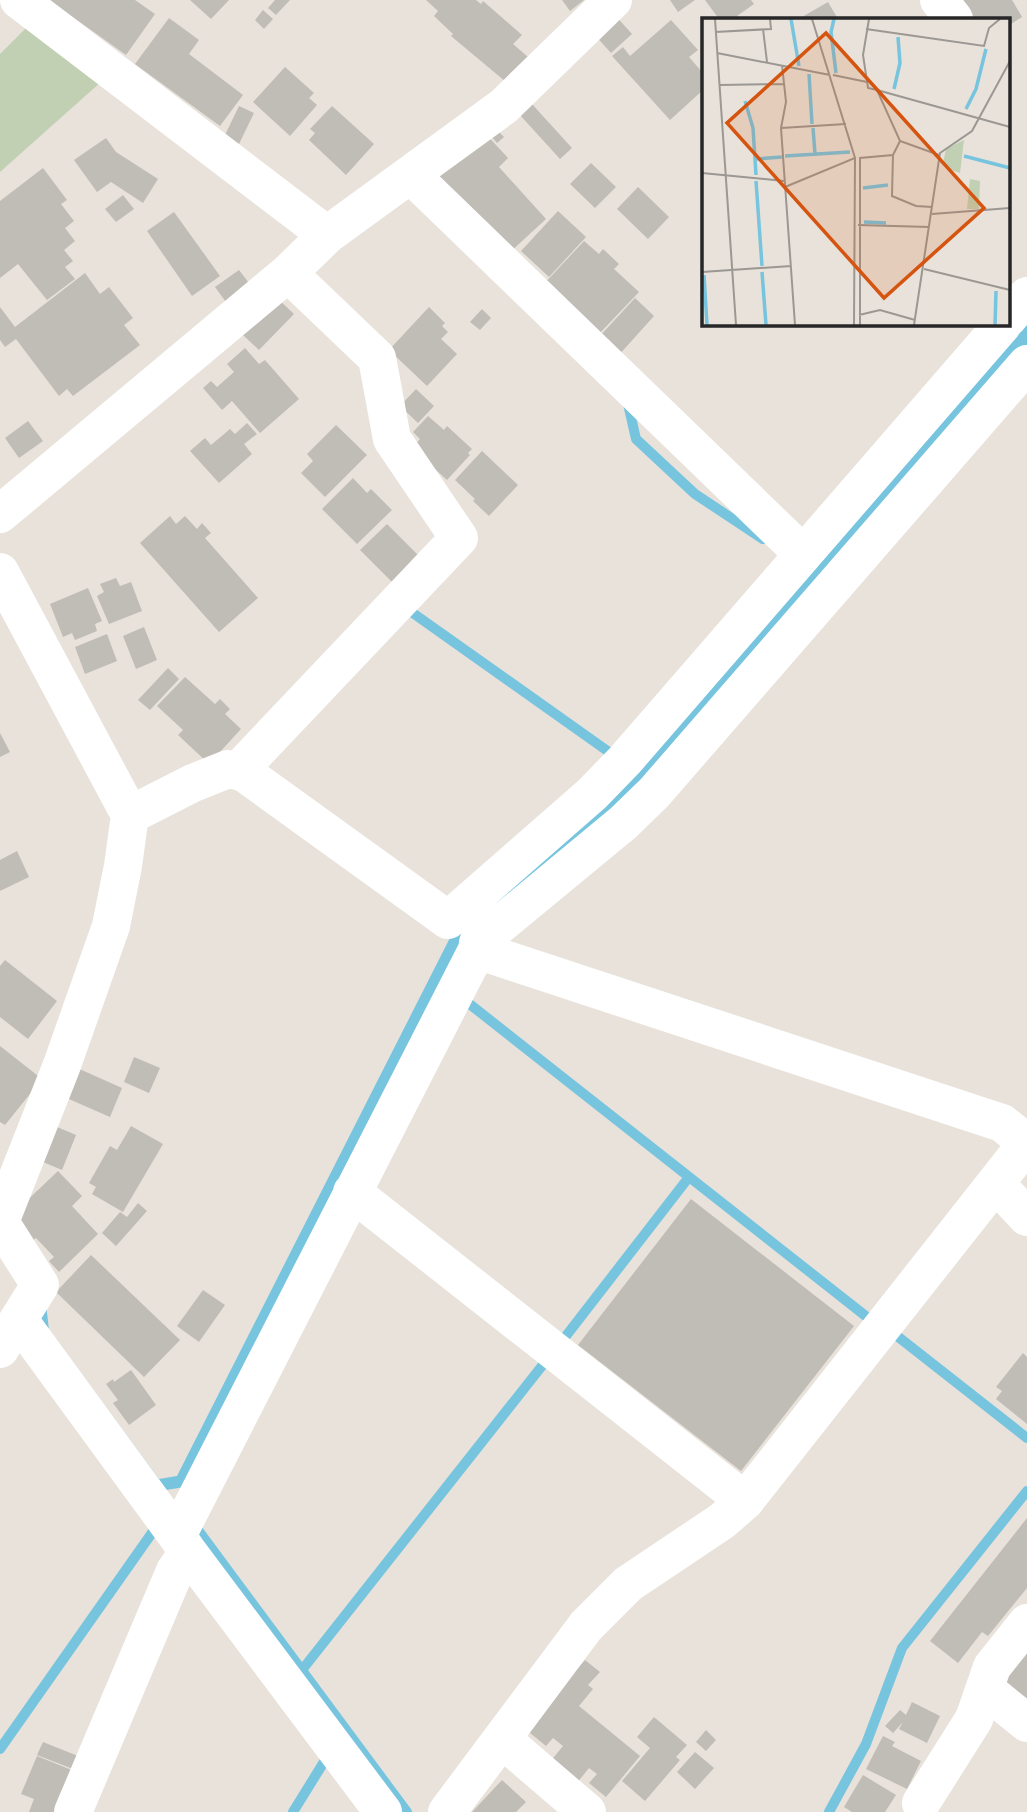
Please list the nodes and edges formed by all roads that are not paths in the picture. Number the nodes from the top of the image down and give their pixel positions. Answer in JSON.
{"nodes":[{"id":1,"x":19,"y":0,"type":"edge"},
{"id":2,"x":613,"y":0,"type":"edge"},
{"id":3,"x":939,"y":0,"type":"edge"},
{"id":4,"x":953,"y":18,"type":"edge"},
{"id":5,"x":411,"y":175,"type":"junction"},
{"id":6,"x":327,"y":235,"type":"junction"},
{"id":7,"x":288,"y":273,"type":"junction"},
{"id":8,"x":1027,"y":296,"type":"edge"},
{"id":9,"x":1010,"y":316,"type":"edge"},
{"id":10,"x":1001,"y":326,"type":"edge"},
{"id":11,"x":1027,"y":364,"type":"edge"},
{"id":12,"x":0,"y":514,"type":"edge"},
{"id":13,"x":803,"y":554,"type":"junction"},
{"id":14,"x":0,"y":572,"type":"edge"},
{"id":15,"x":238,"y":771,"type":"junction"},
{"id":16,"x":130,"y":815,"type":"junction"},
{"id":17,"x":466,"y":935,"type":"junction"},
{"id":18,"x":1027,"y":1143,"type":"edge"},
{"id":19,"x":996,"y":1184,"type":"junction"},
{"id":20,"x":352,"y":1192,"type":"junction"},
{"id":21,"x":1027,"y":1217,"type":"edge"},
{"id":22,"x":10,"y":1335,"type":"edge"},
{"id":23,"x":745,"y":1500,"type":"junction"},
{"id":24,"x":183,"y":1544,"type":"junction"},
{"id":25,"x":1027,"y":1623,"type":"edge"},
{"id":26,"x":985,"y":1689,"type":"junction"},
{"id":27,"x":1027,"y":1723,"type":"edge"},
{"id":28,"x":503,"y":1740,"type":"junction"},
{"id":29,"x":921,"y":1803,"type":"dead end"},
{"id":30,"x":73,"y":1812,"type":"edge"},
{"id":31,"x":383,"y":1812,"type":"edge"},
{"id":32,"x":447,"y":1812,"type":"edge"},
{"id":33,"x":587,"y":1812,"type":"edge"}],
"edges":[{"from":1,"to":6,"type":"street"},
{"from":2,"to":5,"type":"street"},
{"from":3,"to":4,"type":"street"},
{"from":5,"to":6,"type":"street"},
{"from":5,"to":13,"type":"street"},
{"from":6,"to":7,"type":"street"},
{"from":7,"to":12,"type":"street"},
{"from":7,"to":15,"type":"street"},
{"from":8,"to":9,"type":"street"},
{"from":10,"to":13,"type":"street"},
{"from":11,"to":17,"type":"street"},
{"from":13,"to":17,"type":"street"},
{"from":14,"to":16,"type":"street"},
{"from":15,"to":16,"type":"street"},
{"from":15,"to":17,"type":"street"},
{"from":16,"to":22,"type":"street"},
{"from":17,"to":18,"type":"street"},
{"from":17,"to":20,"type":"street"},
{"from":18,"to":19,"type":"street"},
{"from":19,"to":21,"type":"street"},
{"from":19,"to":23,"type":"street"},
{"from":20,"to":23,"type":"street"},
{"from":20,"to":24,"type":"street"},
{"from":22,"to":24,"type":"street"},
{"from":23,"to":28,"type":"street"},
{"from":24,"to":30,"type":"street"},
{"from":24,"to":31,"type":"street"},
{"from":25,"to":26,"type":"street"},
{"from":26,"to":27,"type":"street"},
{"from":26,"to":29,"type":"street"},
{"from":28,"to":32,"type":"street"},
{"from":28,"to":33,"type":"street"}]}
